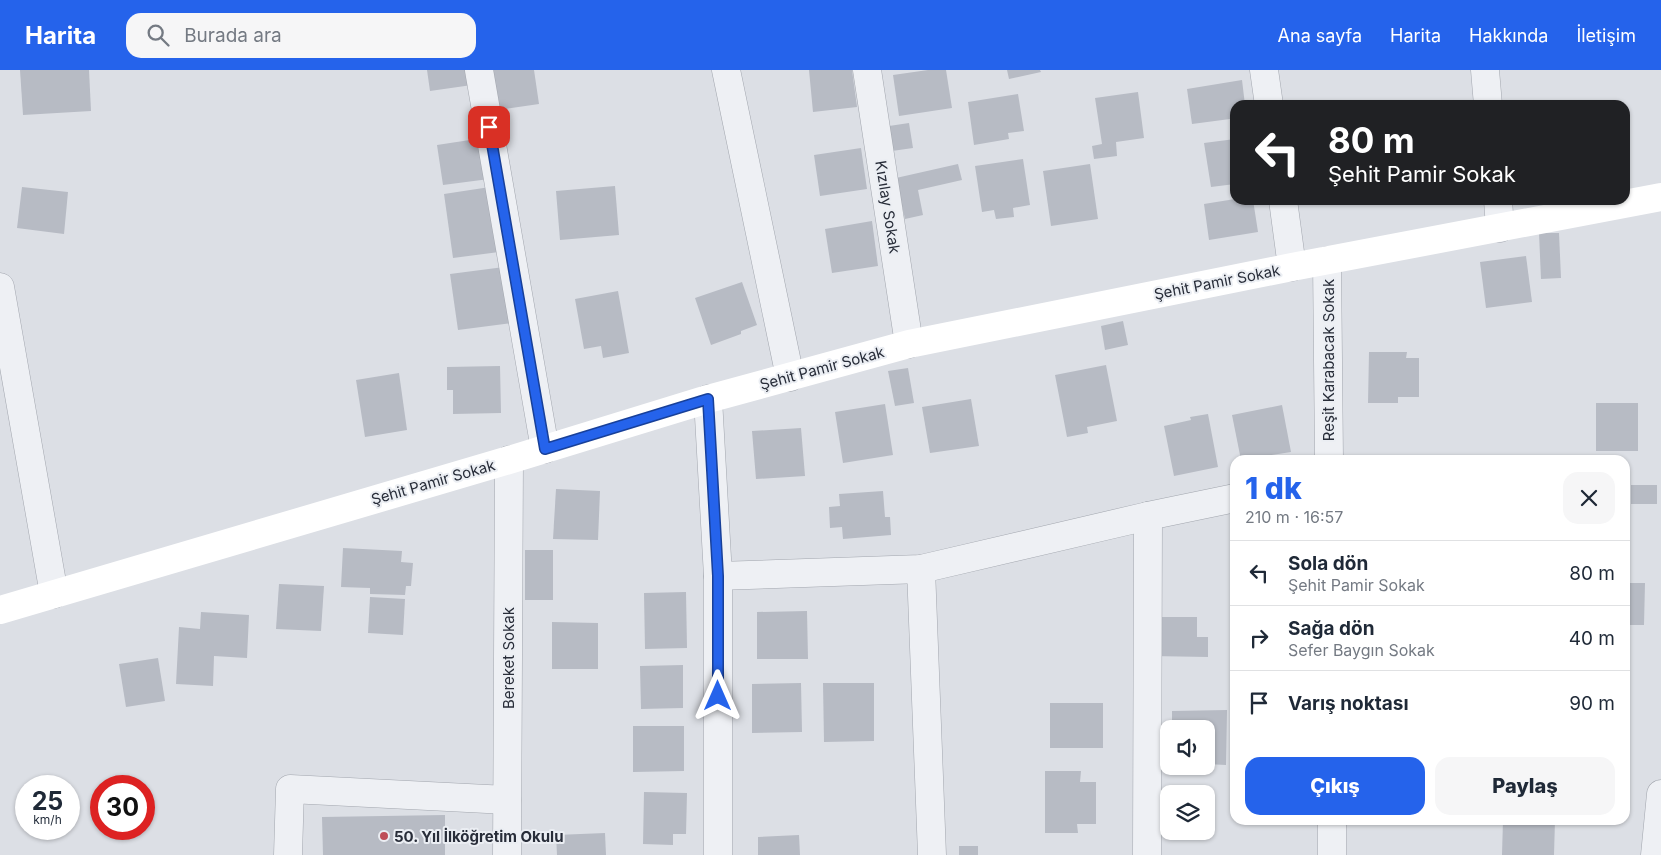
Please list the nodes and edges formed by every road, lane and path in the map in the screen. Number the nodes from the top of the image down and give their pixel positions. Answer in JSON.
{"nodes":[{"id":1,"x":479,"y":70,"type":"edge"},
{"id":2,"x":726,"y":70,"type":"edge"},
{"id":3,"x":867,"y":70,"type":"edge"},
{"id":4,"x":1264,"y":70,"type":"edge"},
{"id":5,"x":1485,"y":70,"type":"edge"},
{"id":6,"x":1268,"y":100,"type":"edge"},
{"id":7,"x":1488,"y":100,"type":"edge"},
{"id":8,"x":1661,"y":197,"type":"edge"},
{"id":9,"x":1630,"y":203,"type":"edge"},
{"id":10,"x":1284,"y":205,"type":"edge"},
{"id":11,"x":1498,"y":205,"type":"edge"},
{"id":12,"x":1619,"y":205,"type":"edge"},
{"id":13,"x":1500,"y":228,"type":"junction"},
{"id":14,"x":1327,"y":261,"type":"junction"},
{"id":15,"x":1292,"y":267,"type":"junction"},
{"id":16,"x":0,"y":287,"type":"edge"},
{"id":17,"x":910,"y":344,"type":"junction"},
{"id":18,"x":790,"y":377,"type":"junction"},
{"id":19,"x":708,"y":399,"type":"junction"},
{"id":20,"x":545,"y":449,"type":"junction"},
{"id":21,"x":1329,"y":455,"type":"edge"},
{"id":22,"x":509,"y":460,"type":"junction"},
{"id":23,"x":1230,"y":499,"type":"edge"},
{"id":24,"x":1148,"y":516,"type":"junction"},
{"id":25,"x":921,"y":569,"type":"junction"},
{"id":26,"x":718,"y":576,"type":"junction"},
{"id":27,"x":54,"y":594,"type":"junction"},
{"id":28,"x":0,"y":610,"type":"edge"},
{"id":29,"x":1661,"y":794,"type":"edge"},
{"id":30,"x":507,"y":800,"type":"junction"},
{"id":31,"x":1332,"y":825,"type":"edge"},
{"id":32,"x":288,"y":855,"type":"edge"},
{"id":33,"x":507,"y":855,"type":"edge"},
{"id":34,"x":718,"y":855,"type":"edge"},
{"id":35,"x":932,"y":855,"type":"edge"},
{"id":36,"x":1146,"y":855,"type":"edge"},
{"id":37,"x":1332,"y":855,"type":"edge"},
{"id":38,"x":1655,"y":855,"type":"edge"}],
"edges":[{"from":1,"to":20,"type":"street"},
{"from":2,"to":18,"type":"street"},
{"from":3,"to":17,"type":"street","name":"Kızılay Sokak"},
{"from":4,"to":6,"type":"street"},
{"from":5,"to":7,"type":"street"},
{"from":8,"to":9,"type":"street","name":"Şehit Pamir Sokak"},
{"from":10,"to":15,"type":"street"},
{"from":11,"to":13,"type":"street"},
{"from":12,"to":13,"type":"street","name":"Şehit Pamir Sokak"},
{"from":13,"to":14,"type":"street","name":"Şehit Pamir Sokak"},
{"from":14,"to":15,"type":"street","name":"Şehit Pamir Sokak"},
{"from":14,"to":21,"type":"street","name":"Reşit Karabacak Sokak"},
{"from":15,"to":17,"type":"street","name":"Şehit Pamir Sokak"},
{"from":16,"to":27,"type":"street"},
{"from":17,"to":18,"type":"street","name":"Şehit Pamir Sokak"},
{"from":18,"to":19,"type":"street","name":"Şehit Pamir Sokak"},
{"from":19,"to":20,"type":"street","name":"Şehit Pamir Sokak"},
{"from":19,"to":26,"type":"street"},
{"from":20,"to":22,"type":"street","name":"Şehit Pamir Sokak"},
{"from":22,"to":27,"type":"street","name":"Şehit Pamir Sokak"},
{"from":22,"to":30,"type":"street","name":"Bereket Sokak"},
{"from":23,"to":24,"type":"street"},
{"from":24,"to":25,"type":"street"},
{"from":24,"to":36,"type":"street"},
{"from":25,"to":26,"type":"street"},
{"from":25,"to":35,"type":"street"},
{"from":26,"to":34,"type":"street"},
{"from":27,"to":28,"type":"street","name":"Şehit Pamir Sokak"},
{"from":29,"to":38,"type":"street"},
{"from":30,"to":32,"type":"street"},
{"from":30,"to":33,"type":"street","name":"Bereket Sokak"},
{"from":31,"to":37,"type":"street"}]}
